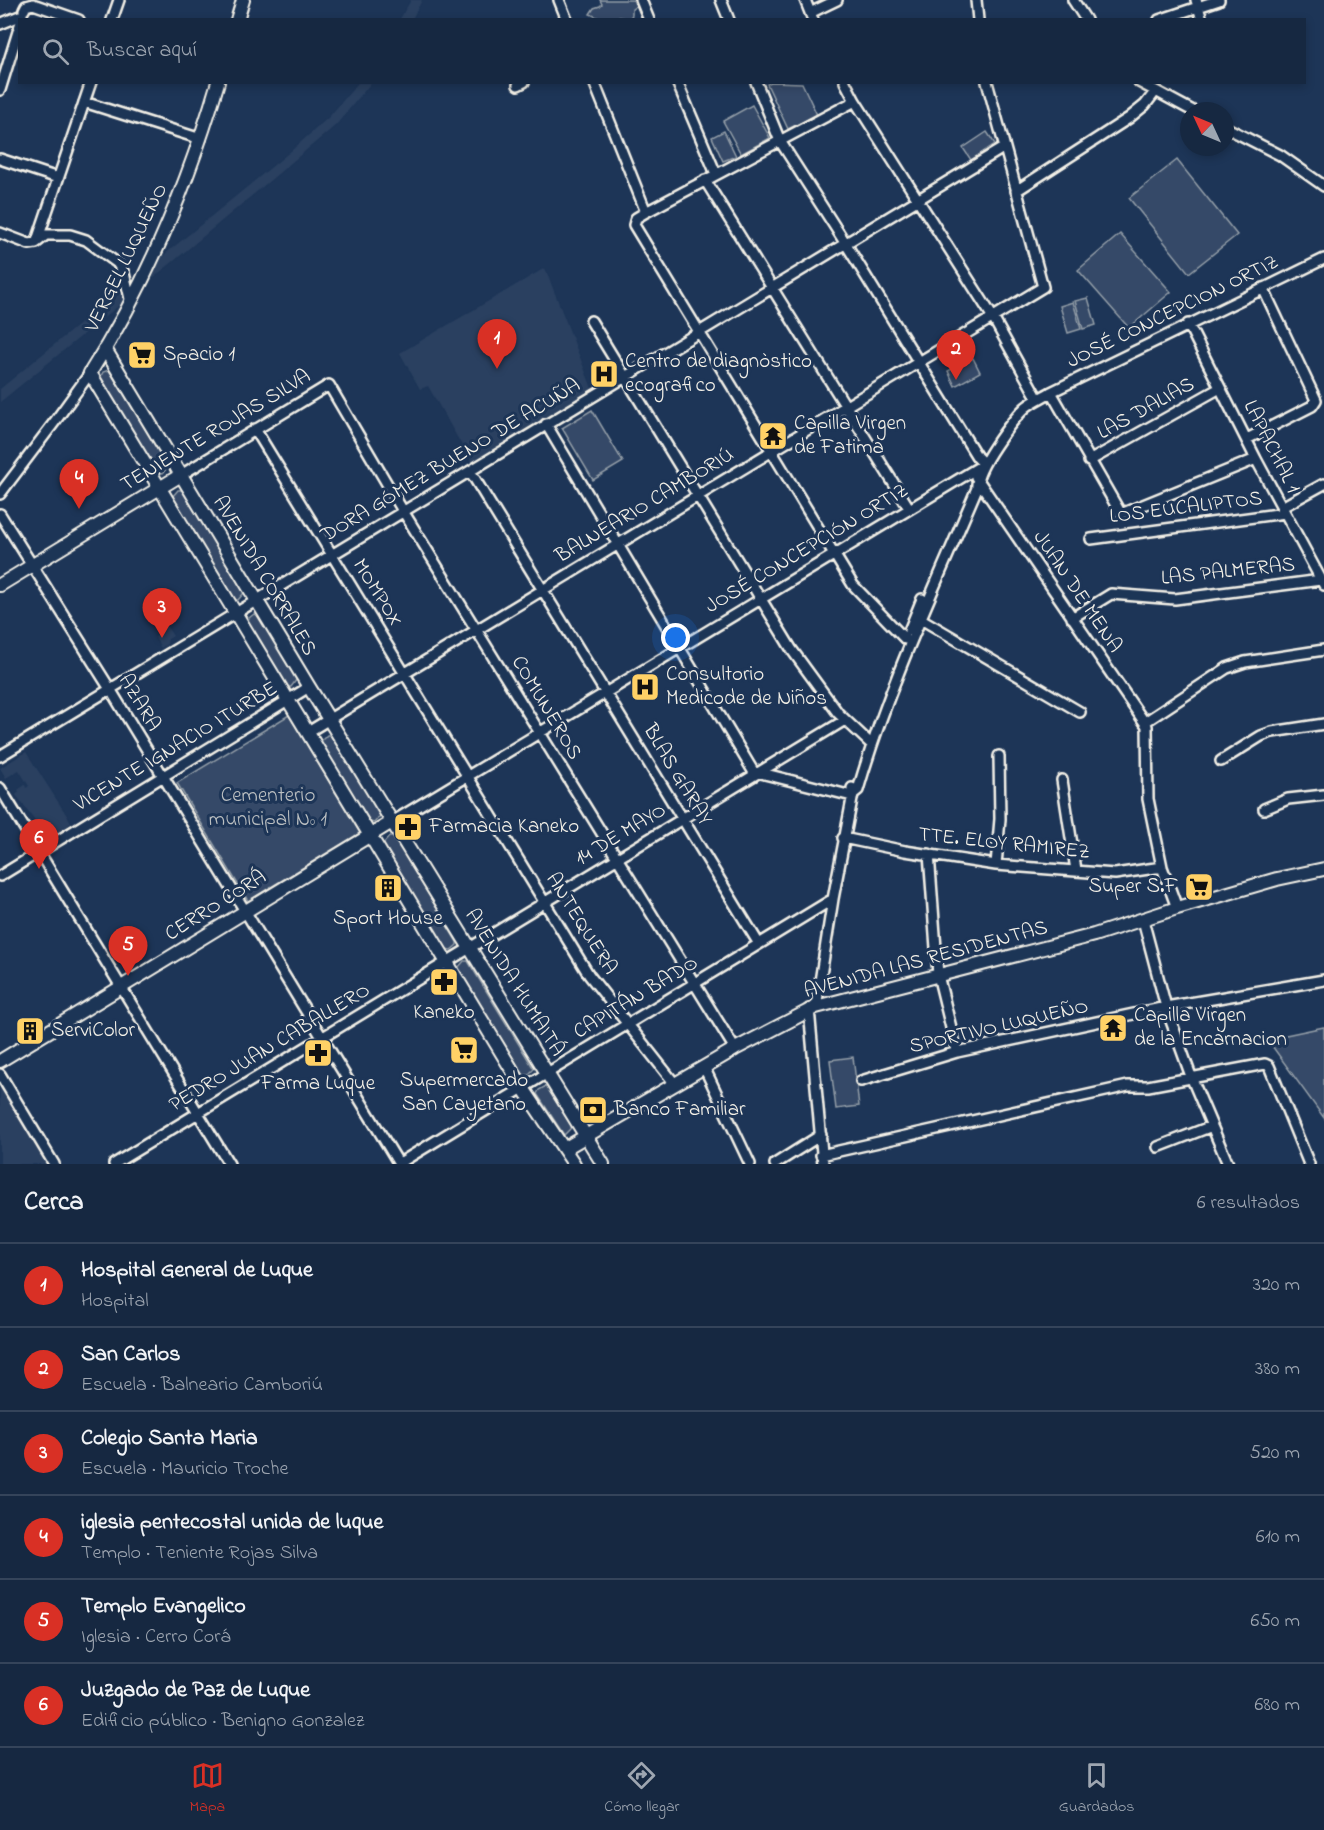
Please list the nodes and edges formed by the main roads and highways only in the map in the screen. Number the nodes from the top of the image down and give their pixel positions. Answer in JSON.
{"nodes":[{"id":1,"x":243,"y":0,"type":"edge"},
{"id":2,"x":238,"y":18,"type":"edge"},
{"id":3,"x":217,"y":84,"type":"edge"},
{"id":4,"x":105,"y":349,"type":"junction"},
{"id":5,"x":90,"y":373,"type":"joint"},
{"id":6,"x":181,"y":475,"type":"junction"},
{"id":7,"x":159,"y":488,"type":"junction"},
{"id":8,"x":0,"y":585,"type":"edge"},
{"id":9,"x":392,"y":822,"type":"junction"},
{"id":10,"x":371,"y":834,"type":"junction"},
{"id":11,"x":1324,"y":869,"type":"edge"},
{"id":12,"x":0,"y":1061,"type":"edge"},
{"id":13,"x":586,"y":1136,"type":"junction"},
{"id":14,"x":564,"y":1149,"type":"junction"},
{"id":15,"x":574,"y":1164,"type":"edge"},
{"id":16,"x":603,"y":1164,"type":"edge"}],
"edges":[{"from":1,"to":2,"type":"main road"},
{"from":3,"to":4,"type":"main road","name":"VERGEL LUQUEÑO"},
{"from":4,"to":5,"type":"main road","name":"VERGEL LUQUEÑO"},
{"from":4,"to":6,"type":"main road","name":"AVENIDA CORRALES"},
{"from":5,"to":7,"type":"main road","name":"AVENIDA CORRALES"},
{"from":6,"to":7,"type":"main road","name":"TENIENTE ROJAS SILVA"},
{"from":6,"to":9,"type":"main road","name":"AVENIDA CORRALES"},
{"from":7,"to":8,"type":"main road","name":"TENIENTE ROJAS SILVA"},
{"from":7,"to":10,"type":"main road","name":"AVENIDA CORRALES"},
{"from":9,"to":10,"type":"main road","name":"CERRO CORÁ"},
{"from":9,"to":13,"type":"main road","name":"AVENIDA HUMAITÁ"},
{"from":10,"to":12,"type":"main road","name":"CERRO CORÁ"},
{"from":10,"to":14,"type":"main road"},
{"from":11,"to":13,"type":"main road","name":"AVENIDA LAS RESIDENTAS"},
{"from":13,"to":14,"type":"main road","name":"AVENIDA LAS RESIDENTAS"},
{"from":13,"to":16,"type":"main road","name":"AVENIDA HUMAITÁ"},
{"from":14,"to":15,"type":"main road"}]}
